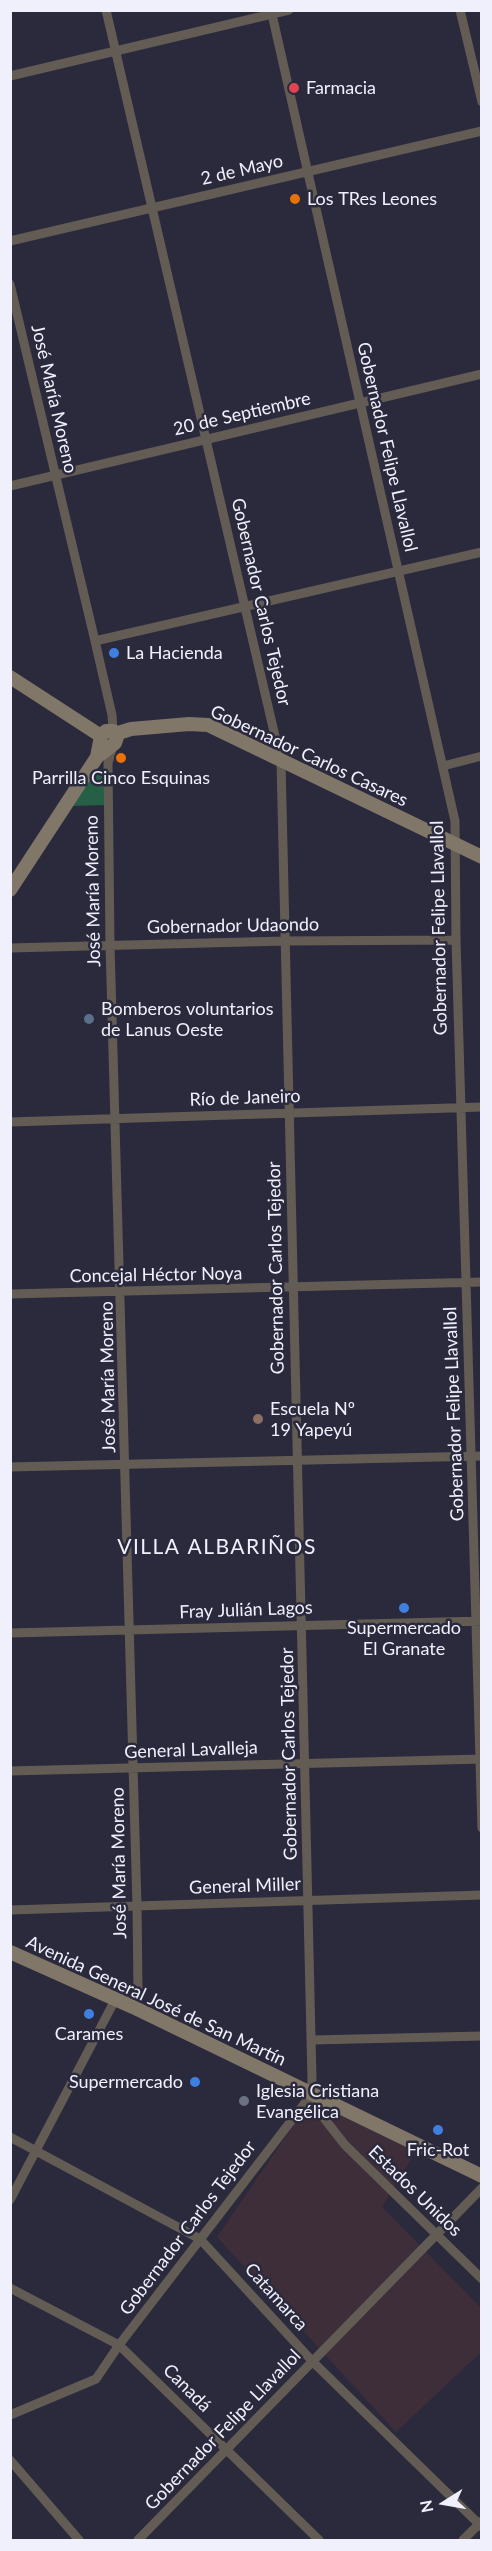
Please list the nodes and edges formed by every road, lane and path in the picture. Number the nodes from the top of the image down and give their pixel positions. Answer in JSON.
{"nodes":[{"id":1,"x":106,"y":10,"type":"edge"},
{"id":2,"x":289,"y":10,"type":"edge"},
{"id":3,"x":460,"y":10,"type":"edge"},
{"id":4,"x":272,"y":12,"type":"edge"},
{"id":5,"x":115,"y":52,"type":"junction"},
{"id":6,"x":10,"y":76,"type":"edge"},
{"id":7,"x":482,"y":102,"type":"edge"},
{"id":8,"x":482,"y":131,"type":"edge"},
{"id":9,"x":306,"y":172,"type":"junction"},
{"id":10,"x":152,"y":208,"type":"junction"},
{"id":11,"x":10,"y":241,"type":"edge"},
{"id":12,"x":10,"y":284,"type":"edge"},
{"id":13,"x":482,"y":374,"type":"edge"},
{"id":14,"x":360,"y":404,"type":"junction"},
{"id":15,"x":206,"y":440,"type":"junction"},
{"id":16,"x":55,"y":475,"type":"junction"},
{"id":17,"x":10,"y":486,"type":"edge"},
{"id":18,"x":482,"y":552,"type":"edge"},
{"id":19,"x":398,"y":570,"type":"junction"},
{"id":20,"x":246,"y":606,"type":"junction"},
{"id":21,"x":95,"y":641,"type":"junction"},
{"id":22,"x":10,"y":677,"type":"edge"},
{"id":23,"x":108,"y":739,"type":"junction"},
{"id":24,"x":482,"y":756,"type":"edge"},
{"id":25,"x":281,"y":762,"type":"junction"},
{"id":26,"x":443,"y":765,"type":"junction"},
{"id":27,"x":455,"y":844,"type":"junction"},
{"id":28,"x":482,"y":857,"type":"edge"},
{"id":29,"x":15,"y":874,"type":"edge"},
{"id":30,"x":10,"y":890,"type":"edge"},
{"id":31,"x":456,"y":940,"type":"junction"},
{"id":32,"x":285,"y":941,"type":"junction"},
{"id":33,"x":110,"y":945,"type":"junction"},
{"id":34,"x":10,"y":948,"type":"edge"},
{"id":35,"x":482,"y":1107,"type":"edge"},
{"id":36,"x":460,"y":1108,"type":"junction"},
{"id":37,"x":289,"y":1113,"type":"junction"},
{"id":38,"x":116,"y":1119,"type":"junction"},
{"id":39,"x":10,"y":1122,"type":"edge"},
{"id":40,"x":466,"y":1282,"type":"junction"},
{"id":41,"x":482,"y":1282,"type":"edge"},
{"id":42,"x":293,"y":1288,"type":"junction"},
{"id":43,"x":122,"y":1292,"type":"junction"},
{"id":44,"x":10,"y":1294,"type":"edge"},
{"id":45,"x":477,"y":1456,"type":"edge"},
{"id":46,"x":298,"y":1461,"type":"junction"},
{"id":47,"x":126,"y":1464,"type":"junction"},
{"id":48,"x":10,"y":1467,"type":"edge"},
{"id":49,"x":479,"y":1621,"type":"edge"},
{"id":50,"x":303,"y":1625,"type":"junction"},
{"id":51,"x":131,"y":1630,"type":"junction"},
{"id":52,"x":10,"y":1633,"type":"edge"},
{"id":53,"x":481,"y":1759,"type":"edge"},
{"id":54,"x":306,"y":1762,"type":"junction"},
{"id":55,"x":133,"y":1768,"type":"junction"},
{"id":56,"x":10,"y":1771,"type":"edge"},
{"id":57,"x":482,"y":1828,"type":"edge"},
{"id":58,"x":482,"y":1895,"type":"edge"},
{"id":59,"x":308,"y":1900,"type":"junction"},
{"id":60,"x":137,"y":1906,"type":"junction"},
{"id":61,"x":10,"y":1910,"type":"edge"},
{"id":62,"x":10,"y":1952,"type":"edge"},
{"id":63,"x":115,"y":2000,"type":"junction"},
{"id":64,"x":133,"y":2007,"type":"junction"},
{"id":65,"x":482,"y":2036,"type":"edge"},
{"id":66,"x":313,"y":2040,"type":"junction"},
{"id":67,"x":311,"y":2095,"type":"junction"},
{"id":68,"x":10,"y":2137,"type":"edge"},
{"id":69,"x":36,"y":2150,"type":"junction"},
{"id":70,"x":482,"y":2176,"type":"edge"},
{"id":71,"x":482,"y":2188,"type":"edge"},
{"id":72,"x":10,"y":2200,"type":"edge"},
{"id":73,"x":437,"y":2235,"type":"junction"},
{"id":74,"x":200,"y":2239,"type":"junction"},
{"id":75,"x":482,"y":2279,"type":"edge"},
{"id":76,"x":10,"y":2288,"type":"edge"},
{"id":77,"x":119,"y":2345,"type":"junction"},
{"id":78,"x":313,"y":2362,"type":"junction"},
{"id":79,"x":10,"y":2415,"type":"edge"},
{"id":80,"x":226,"y":2451,"type":"junction"},
{"id":81,"x":10,"y":2460,"type":"edge"},
{"id":82,"x":480,"y":2524,"type":"edge"},
{"id":83,"x":311,"y":2532,"type":"junction"},
{"id":84,"x":80,"y":2541,"type":"edge"},
{"id":85,"x":138,"y":2541,"type":"edge"},
{"id":86,"x":303,"y":2541,"type":"edge"},
{"id":87,"x":319,"y":2541,"type":"edge"},
{"id":88,"x":463,"y":2541,"type":"edge"}],
"edges":[{"from":1,"to":5,"type":"street","name":"Gobernador Carlos Tejedor"},
{"from":2,"to":4,"type":"street"},
{"from":3,"to":7,"type":"street"},
{"from":4,"to":5,"type":"street"},
{"from":4,"to":9,"type":"street","name":"Gobernador Felipe Llavallol"},
{"from":5,"to":6,"type":"street"},
{"from":5,"to":10,"type":"street","name":"Gobernador Carlos Tejedor"},
{"from":8,"to":9,"type":"street","name":"2 de Mayo"},
{"from":9,"to":10,"type":"street","name":"2 de Mayo"},
{"from":9,"to":14,"type":"street","name":"Gobernador Felipe Llavallol"},
{"from":10,"to":11,"type":"street","name":"2 de Mayo"},
{"from":10,"to":15,"type":"street","name":"Gobernador Carlos Tejedor"},
{"from":12,"to":16,"type":"street","name":"José María Moreno"},
{"from":13,"to":14,"type":"street","name":"20 de Septiembre"},
{"from":14,"to":15,"type":"street","name":"20 de Septiembre"},
{"from":14,"to":19,"type":"street","name":"Gobernador Felipe Llavallol"},
{"from":15,"to":16,"type":"street","name":"20 de Septiembre"},
{"from":15,"to":20,"type":"street","name":"Gobernador Carlos Tejedor"},
{"from":16,"to":17,"type":"street","name":"20 de Septiembre"},
{"from":16,"to":21,"type":"street","name":"José María Moreno"},
{"from":18,"to":19,"type":"street"},
{"from":19,"to":20,"type":"street"},
{"from":19,"to":26,"type":"street","name":"Gobernador Felipe Llavallol"},
{"from":20,"to":21,"type":"street"},
{"from":20,"to":25,"type":"street","name":"Gobernador Carlos Tejedor"},
{"from":21,"to":23,"type":"street","name":"José María Moreno"},
{"from":22,"to":23,"type":"street"},
{"from":23,"to":25,"type":"street","name":"Gobernador Carlos Casares"},
{"from":23,"to":29,"type":"street"},
{"from":23,"to":33,"type":"street","name":"José María Moreno"},
{"from":24,"to":26,"type":"street"},
{"from":25,"to":27,"type":"street","name":"Gobernador Carlos Casares"},
{"from":25,"to":32,"type":"street","name":"Gobernador Carlos Tejedor"},
{"from":26,"to":27,"type":"street","name":"Gobernador Felipe Llavallol"},
{"from":27,"to":28,"type":"street","name":"Gobernador Carlos Casares"},
{"from":27,"to":31,"type":"street","name":"Gobernador Felipe Llavallol"},
{"from":29,"to":30,"type":"street"},
{"from":31,"to":32,"type":"street","name":"Gobernador Udaondo"},
{"from":31,"to":36,"type":"street","name":"Gobernador Felipe Llavallol"},
{"from":32,"to":33,"type":"street","name":"Gobernador Udaondo"},
{"from":32,"to":37,"type":"street","name":"Gobernador Carlos Tejedor"},
{"from":33,"to":34,"type":"street","name":"Gobernador Udaondo"},
{"from":33,"to":38,"type":"street","name":"José María Moreno"},
{"from":35,"to":36,"type":"street","name":"Río de Janeiro"},
{"from":36,"to":37,"type":"street","name":"Río de Janeiro"},
{"from":36,"to":40,"type":"street","name":"Gobernador Felipe Llavallol"},
{"from":37,"to":38,"type":"street","name":"Río de Janeiro"},
{"from":37,"to":42,"type":"street","name":"Gobernador Carlos Tejedor"},
{"from":38,"to":39,"type":"street","name":"Río de Janeiro"},
{"from":38,"to":43,"type":"street","name":"José María Moreno"},
{"from":40,"to":41,"type":"street","name":"Concejal Héctor Noya"},
{"from":40,"to":42,"type":"street","name":"Concejal Héctor Noya"},
{"from":40,"to":45,"type":"street","name":"Gobernador Felipe Llavallol"},
{"from":42,"to":43,"type":"street","name":"Concejal Héctor Noya"},
{"from":42,"to":46,"type":"street","name":"Gobernador Carlos Tejedor"},
{"from":43,"to":44,"type":"street","name":"Concejal Héctor Noya"},
{"from":43,"to":47,"type":"street","name":"José María Moreno"},
{"from":45,"to":46,"type":"street"},
{"from":45,"to":49,"type":"street","name":"Gobernador Felipe Llavallol"},
{"from":46,"to":47,"type":"street"},
{"from":46,"to":50,"type":"street","name":"Gobernador Carlos Tejedor"},
{"from":47,"to":48,"type":"street"},
{"from":47,"to":51,"type":"street","name":"José María Moreno"},
{"from":49,"to":50,"type":"street","name":"Fray Julián Lagos"},
{"from":49,"to":53,"type":"street","name":"Gobernador Felipe Llavallol"},
{"from":50,"to":51,"type":"street","name":"Fray Julián Lagos"},
{"from":50,"to":54,"type":"street","name":"Gobernador Carlos Tejedor"},
{"from":51,"to":52,"type":"street","name":"Fray Julián Lagos"},
{"from":51,"to":55,"type":"street","name":"José María Moreno"},
{"from":53,"to":54,"type":"street","name":"General Lavalleja"},
{"from":53,"to":57,"type":"street","name":"Gobernador Felipe Llavallol"},
{"from":54,"to":55,"type":"street","name":"General Lavalleja"},
{"from":54,"to":59,"type":"street","name":"Gobernador Carlos Tejedor"},
{"from":55,"to":56,"type":"street","name":"General Lavalleja"},
{"from":55,"to":60,"type":"street","name":"José María Moreno"},
{"from":58,"to":59,"type":"street","name":"General Miller"},
{"from":59,"to":60,"type":"street","name":"General Miller"},
{"from":59,"to":66,"type":"street","name":"Gobernador Carlos Tejedor"},
{"from":60,"to":61,"type":"street","name":"General Miller"},
{"from":60,"to":64,"type":"street","name":"José María Moreno"},
{"from":62,"to":63,"type":"street","name":"Avenida General José de San Martín"},
{"from":63,"to":64,"type":"street","name":"Avenida General José de San Martín"},
{"from":63,"to":69,"type":"street"},
{"from":64,"to":67,"type":"street","name":"Avenida General José de San Martín"},
{"from":65,"to":66,"type":"street"},
{"from":66,"to":67,"type":"street","name":"Gobernador Carlos Tejedor"},
{"from":67,"to":70,"type":"street","name":"Avenida General José de San Martín"},
{"from":67,"to":73,"type":"street","name":"Estados Unidos"},
{"from":67,"to":74,"type":"street","name":"Gobernador Carlos Tejedor"},
{"from":68,"to":69,"type":"street","name":"Catamarca"},
{"from":69,"to":72,"type":"street"},
{"from":69,"to":74,"type":"street","name":"Catamarca"},
{"from":71,"to":73,"type":"street","name":"Gobernador Felipe Llavallol"},
{"from":73,"to":75,"type":"street","name":"Estados Unidos"},
{"from":73,"to":78,"type":"street","name":"Gobernador Felipe Llavallol"},
{"from":74,"to":77,"type":"street","name":"Gobernador Carlos Tejedor"},
{"from":74,"to":78,"type":"street","name":"Catamarca"},
{"from":76,"to":77,"type":"street","name":"Canadá"},
{"from":77,"to":79,"type":"street","name":"Gobernador Carlos Tejedor"},
{"from":77,"to":80,"type":"street","name":"Canadá"},
{"from":78,"to":80,"type":"street","name":"Gobernador Felipe Llavallol"},
{"from":78,"to":82,"type":"street","name":"Catamarca"},
{"from":80,"to":83,"type":"street","name":"Canadá"},
{"from":80,"to":85,"type":"street","name":"Gobernador Felipe Llavallol"},
{"from":81,"to":84,"type":"street"},
{"from":82,"to":88,"type":"street"},
{"from":83,"to":86,"type":"street"},
{"from":83,"to":87,"type":"street","name":"Canadá"}]}
